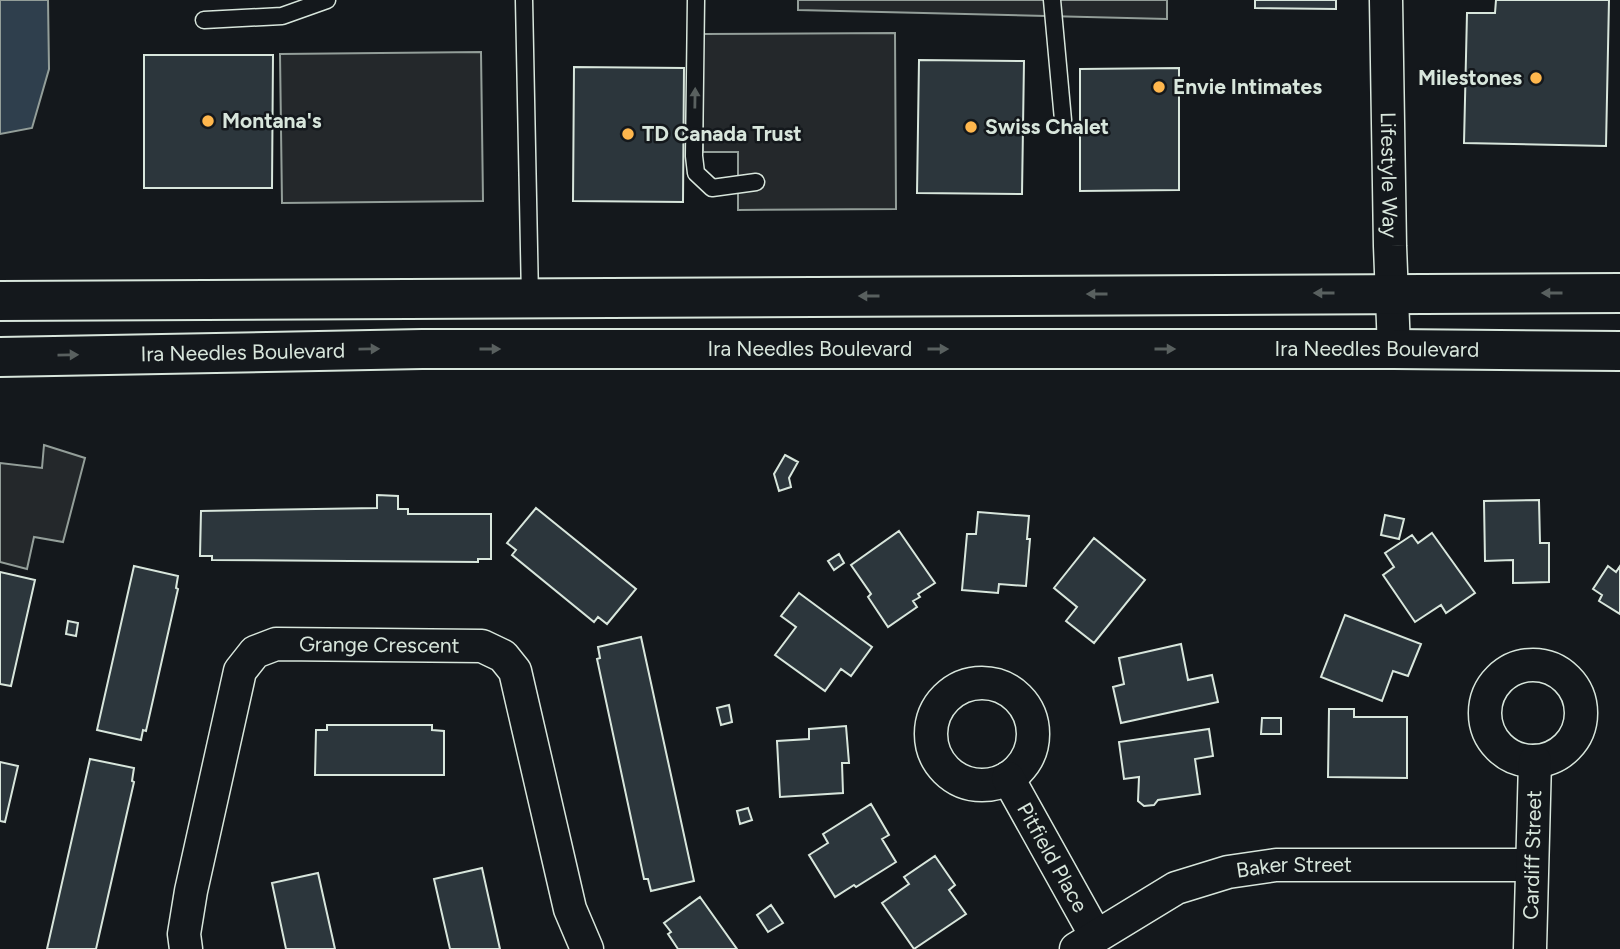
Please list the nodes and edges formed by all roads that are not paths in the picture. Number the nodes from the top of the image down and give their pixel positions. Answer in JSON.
{"nodes":[{"id":1,"x":327,"y":0,"type":"edge"},
{"id":2,"x":524,"y":0,"type":"edge"},
{"id":3,"x":696,"y":0,"type":"edge"},
{"id":4,"x":1052,"y":0,"type":"edge"},
{"id":5,"x":1386,"y":0,"type":"edge"},
{"id":6,"x":204,"y":20,"type":"dead end"},
{"id":7,"x":1063,"y":120,"type":"dead end"},
{"id":8,"x":756,"y":182,"type":"dead end"},
{"id":9,"x":1391,"y":293,"type":"junction"},
{"id":10,"x":1620,"y":293,"type":"edge"},
{"id":11,"x":530,"y":298,"type":"junction"},
{"id":12,"x":0,"y":301,"type":"edge"},
{"id":13,"x":1394,"y":348,"type":"junction"},
{"id":14,"x":1620,"y":351,"type":"edge"},
{"id":15,"x":0,"y":357,"type":"edge"},
{"id":16,"x":1535,"y":761,"type":"dead end"},
{"id":17,"x":1008,"y":778,"type":"dead end"},
{"id":18,"x":1531,"y":865,"type":"junction"},
{"id":19,"x":1086,"y":942,"type":"edge"},
{"id":20,"x":186,"y":949,"type":"edge"},
{"id":21,"x":587,"y":949,"type":"edge"},
{"id":22,"x":1530,"y":949,"type":"edge"}],
"edges":[{"from":1,"to":6,"type":"lane"},
{"from":2,"to":11,"type":"lane"},
{"from":8,"to":3,"type":"lane","one_way":true},
{"from":4,"to":7,"type":"lane"},
{"from":5,"to":9,"type":"street","name":"Lifestyle Way"},
{"from":10,"to":9,"type":"main road","one_way":true},
{"from":9,"to":11,"type":"main road","one_way":true},
{"from":9,"to":13,"type":"street","name":"Lifestyle Way"},
{"from":11,"to":12,"type":"main road"},
{"from":13,"to":14,"type":"main road","name":"Ira Needles Boulevard"},
{"from":15,"to":13,"type":"main road","name":"Ira Needles Boulevard","one_way":true},
{"from":16,"to":18,"type":"street","name":"Cardiff Street"},
{"from":17,"to":19,"type":"street","name":"Pitfield Place"},
{"from":18,"to":19,"type":"street","name":"Baker Street"},
{"from":18,"to":22,"type":"street","name":"Cardiff Street"},
{"from":20,"to":21,"type":"street","name":"Grange Crescent"}]}
